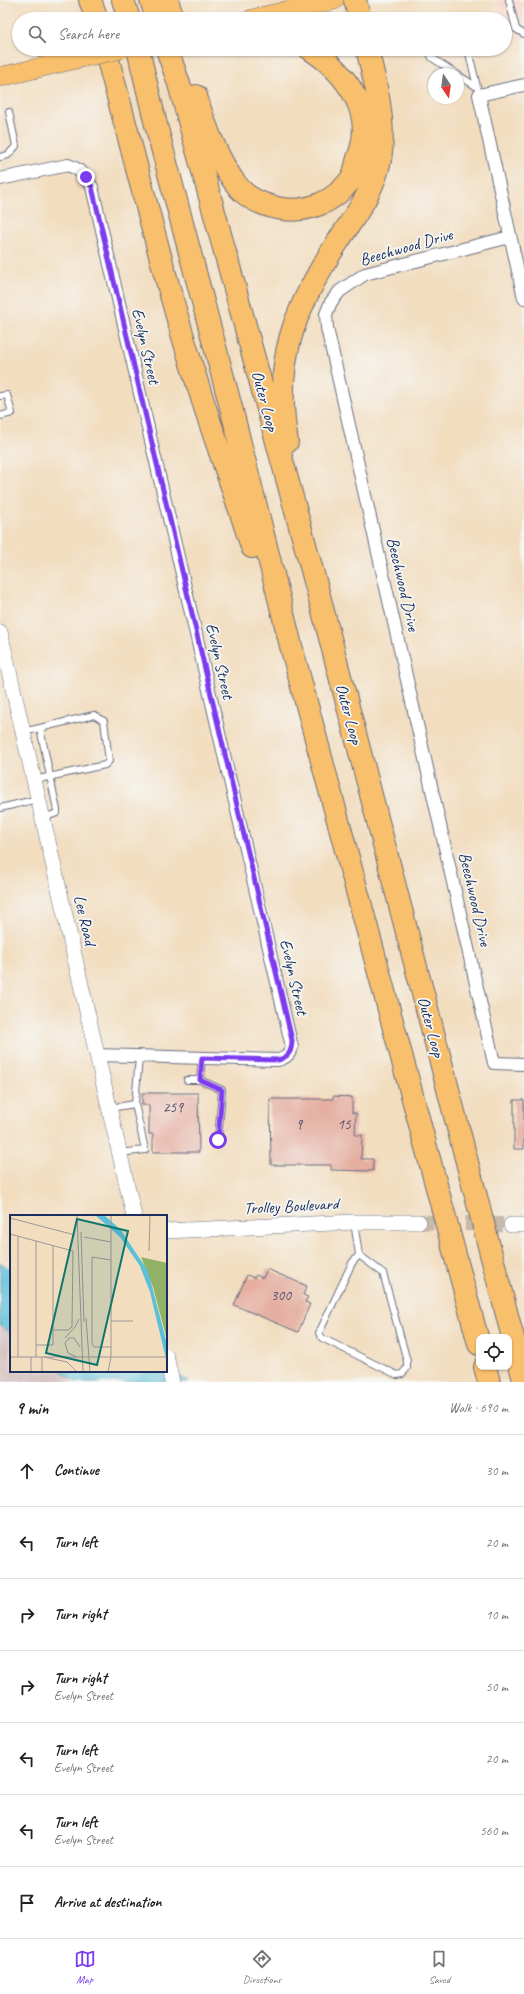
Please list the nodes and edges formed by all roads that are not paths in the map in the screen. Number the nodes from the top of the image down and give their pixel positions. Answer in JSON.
{"nodes":[{"id":1,"x":90,"y":0,"type":"edge"},
{"id":2,"x":123,"y":0,"type":"edge"},
{"id":3,"x":151,"y":0,"type":"edge"},
{"id":4,"x":167,"y":0,"type":"edge"},
{"id":5,"x":334,"y":0,"type":"edge"},
{"id":6,"x":355,"y":0,"type":"edge"},
{"id":7,"x":510,"y":0,"type":"edge"},
{"id":8,"x":94,"y":12,"type":"edge"},
{"id":9,"x":127,"y":12,"type":"edge"},
{"id":10,"x":155,"y":12,"type":"edge"},
{"id":11,"x":171,"y":12,"type":"edge"},
{"id":12,"x":282,"y":12,"type":"edge"},
{"id":13,"x":358,"y":12,"type":"edge"},
{"id":14,"x":524,"y":34,"type":"edge"},
{"id":15,"x":92,"y":56,"type":"edge"},
{"id":16,"x":107,"y":56,"type":"edge"},
{"id":17,"x":140,"y":56,"type":"edge"},
{"id":18,"x":169,"y":56,"type":"edge"},
{"id":19,"x":184,"y":56,"type":"edge"},
{"id":20,"x":318,"y":56,"type":"edge"},
{"id":21,"x":368,"y":56,"type":"edge"},
{"id":22,"x":431,"y":56,"type":"edge"},
{"id":23,"x":470,"y":56,"type":"edge"},
{"id":24,"x":448,"y":68,"type":"edge"},
{"id":25,"x":0,"y":77,"type":"edge"},
{"id":26,"x":464,"y":80,"type":"edge"},
{"id":27,"x":524,"y":85,"type":"edge"},
{"id":28,"x":478,"y":91,"type":"junction"},
{"id":29,"x":9,"y":112,"type":"dead end"},
{"id":30,"x":202,"y":117,"type":"junction"},
{"id":31,"x":196,"y":148,"type":"junction"},
{"id":32,"x":0,"y":158,"type":"edge"},
{"id":33,"x":0,"y":179,"type":"edge"},
{"id":34,"x":510,"y":238,"type":"junction"},
{"id":35,"x":524,"y":298,"type":"edge"},
{"id":36,"x":0,"y":396,"type":"edge"},
{"id":37,"x":0,"y":416,"type":"edge"},
{"id":38,"x":318,"y":592,"type":"junction"},
{"id":39,"x":0,"y":632,"type":"edge"},
{"id":40,"x":291,"y":646,"type":"junction"},
{"id":41,"x":40,"y":728,"type":"junction"},
{"id":42,"x":23,"y":732,"type":"junction"},
{"id":43,"x":51,"y":776,"type":"junction"},
{"id":44,"x":34,"y":780,"type":"junction"},
{"id":45,"x":38,"y":799,"type":"junction"},
{"id":46,"x":0,"y":808,"type":"edge"},
{"id":47,"x":43,"y":818,"type":"junction"},
{"id":48,"x":97,"y":1055,"type":"junction"},
{"id":49,"x":138,"y":1057,"type":"junction"},
{"id":50,"x":202,"y":1058,"type":"junction"},
{"id":51,"x":524,"y":1064,"type":"edge"},
{"id":52,"x":187,"y":1080,"type":"dead end"},
{"id":53,"x":200,"y":1080,"type":"junction"},
{"id":54,"x":135,"y":1104,"type":"junction"},
{"id":55,"x":109,"y":1108,"type":"junction"},
{"id":56,"x":218,"y":1140,"type":"dead end"},
{"id":57,"x":120,"y":1153,"type":"junction"},
{"id":58,"x":134,"y":1215,"type":"edge"},
{"id":59,"x":354,"y":1222,"type":"junction"},
{"id":60,"x":419,"y":1222,"type":"tunnel mouth"},
{"id":61,"x":167,"y":1231,"type":"edge"},
{"id":62,"x":359,"y":1255,"type":"junction"},
{"id":63,"x":476,"y":1334,"type":"edge"},
{"id":64,"x":167,"y":1360,"type":"edge"},
{"id":65,"x":486,"y":1370,"type":"edge"},
{"id":66,"x":524,"y":1380,"type":"edge"},
{"id":67,"x":172,"y":1382,"type":"edge"},
{"id":68,"x":489,"y":1382,"type":"edge"}],
"edges":[{"from":1,"to":8,"type":"highway"},
{"from":2,"to":9,"type":"highway"},
{"from":3,"to":10,"type":"highway"},
{"from":4,"to":11,"type":"highway"},
{"from":5,"to":12,"type":"main road"},
{"from":6,"to":13,"type":"highway"},
{"from":7,"to":14,"type":"lane"},
{"from":15,"to":25,"type":"main road","bridge":true},
{"from":16,"to":40,"type":"highway"},
{"from":17,"to":40,"type":"highway","name":"Outer Loop"},
{"from":18,"to":31,"type":"highway","name":"Outer Loop"},
{"from":19,"to":30,"type":"highway"},
{"from":20,"to":30,"type":"highway"},
{"from":21,"to":38,"type":"highway"},
{"from":22,"to":24,"type":"lane"},
{"from":23,"to":28,"type":"lane"},
{"from":26,"to":28,"type":"lane"},
{"from":27,"to":28,"type":"street"},
{"from":28,"to":34,"type":"street"},
{"from":29,"to":32,"type":"lane"},
{"from":30,"to":31,"type":"highway"},
{"from":31,"to":38,"type":"highway","name":"Outer Loop"},
{"from":33,"to":50,"type":"street","name":"Evelyn Street"},
{"from":34,"to":35,"type":"street"},
{"from":34,"to":51,"type":"street","name":"Beechwood Drive"},
{"from":36,"to":37,"type":"lane"},
{"from":38,"to":66,"type":"highway","name":"Outer Loop"},
{"from":39,"to":42,"type":"street","name":"Lee Road"},
{"from":40,"to":63,"type":"highway","name":"Outer Loop"},
{"from":41,"to":42,"type":"lane"},
{"from":41,"to":43,"type":"lane"},
{"from":41,"to":43,"type":"lane"},
{"from":42,"to":44,"type":"street","name":"Lee Road"},
{"from":43,"to":44,"type":"lane"},
{"from":43,"to":47,"type":"lane"},
{"from":44,"to":45,"type":"street","name":"Lee Road"},
{"from":45,"to":46,"type":"lane"},
{"from":45,"to":47,"type":"street","name":"Lee Road"},
{"from":47,"to":48,"type":"street","name":"Lee Road"},
{"from":48,"to":49,"type":"street","name":"Evelyn Street"},
{"from":48,"to":55,"type":"street","name":"Lee Road"},
{"from":49,"to":50,"type":"street","name":"Evelyn Street"},
{"from":49,"to":54,"type":"lane"},
{"from":50,"to":53,"type":"lane"},
{"from":52,"to":53,"type":"lane"},
{"from":53,"to":56,"type":"lane"},
{"from":54,"to":55,"type":"lane"},
{"from":54,"to":57,"type":"lane"},
{"from":55,"to":57,"type":"street","name":"Lee Road"},
{"from":57,"to":58,"type":"street","name":"Lee Road"},
{"from":59,"to":60,"type":"street","name":"Trolley Boulevard"},
{"from":59,"to":61,"type":"street","name":"Trolley Boulevard"},
{"from":59,"to":62,"type":"lane"},
{"from":62,"to":62,"type":"lane"},
{"from":64,"to":67,"type":"street"},
{"from":65,"to":68,"type":"highway"}]}
